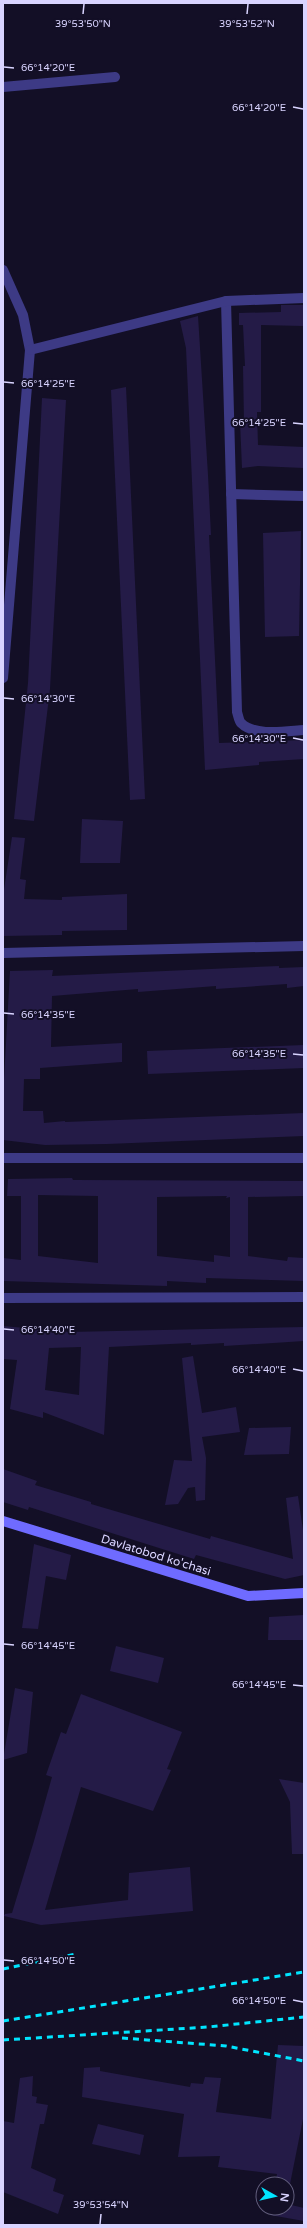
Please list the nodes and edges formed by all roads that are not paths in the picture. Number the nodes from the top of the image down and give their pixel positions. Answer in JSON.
{"nodes":[{"id":1,"x":115,"y":77,"type":"dead end"},
{"id":2,"x":3,"y":87,"type":"edge"},
{"id":3,"x":3,"y":270,"type":"edge"},
{"id":4,"x":304,"y":298,"type":"edge"},
{"id":5,"x":226,"y":302,"type":"junction"},
{"id":6,"x":30,"y":350,"type":"junction"},
{"id":7,"x":231,"y":494,"type":"junction"},
{"id":8,"x":304,"y":496,"type":"edge"},
{"id":9,"x":3,"y":678,"type":"edge"},
{"id":10,"x":304,"y":730,"type":"edge"},
{"id":11,"x":304,"y":946,"type":"edge"},
{"id":12,"x":3,"y":953,"type":"edge"},
{"id":13,"x":3,"y":1158,"type":"edge"},
{"id":14,"x":304,"y":1158,"type":"edge"},
{"id":15,"x":304,"y":1297,"type":"edge"},
{"id":16,"x":3,"y":1298,"type":"edge"},
{"id":17,"x":3,"y":1521,"type":"edge"},
{"id":18,"x":304,"y":1593,"type":"edge"}],
"edges":[{"from":1,"to":2,"type":"street"},
{"from":3,"to":6,"type":"street"},
{"from":4,"to":5,"type":"street"},
{"from":5,"to":6,"type":"street"},
{"from":5,"to":7,"type":"street"},
{"from":6,"to":9,"type":"street"},
{"from":7,"to":8,"type":"street"},
{"from":7,"to":10,"type":"street"},
{"from":11,"to":12,"type":"street"},
{"from":13,"to":14,"type":"street"},
{"from":15,"to":16,"type":"street"},
{"from":17,"to":18,"type":"street","name":"Davlatobod ko'chasi"}]}
